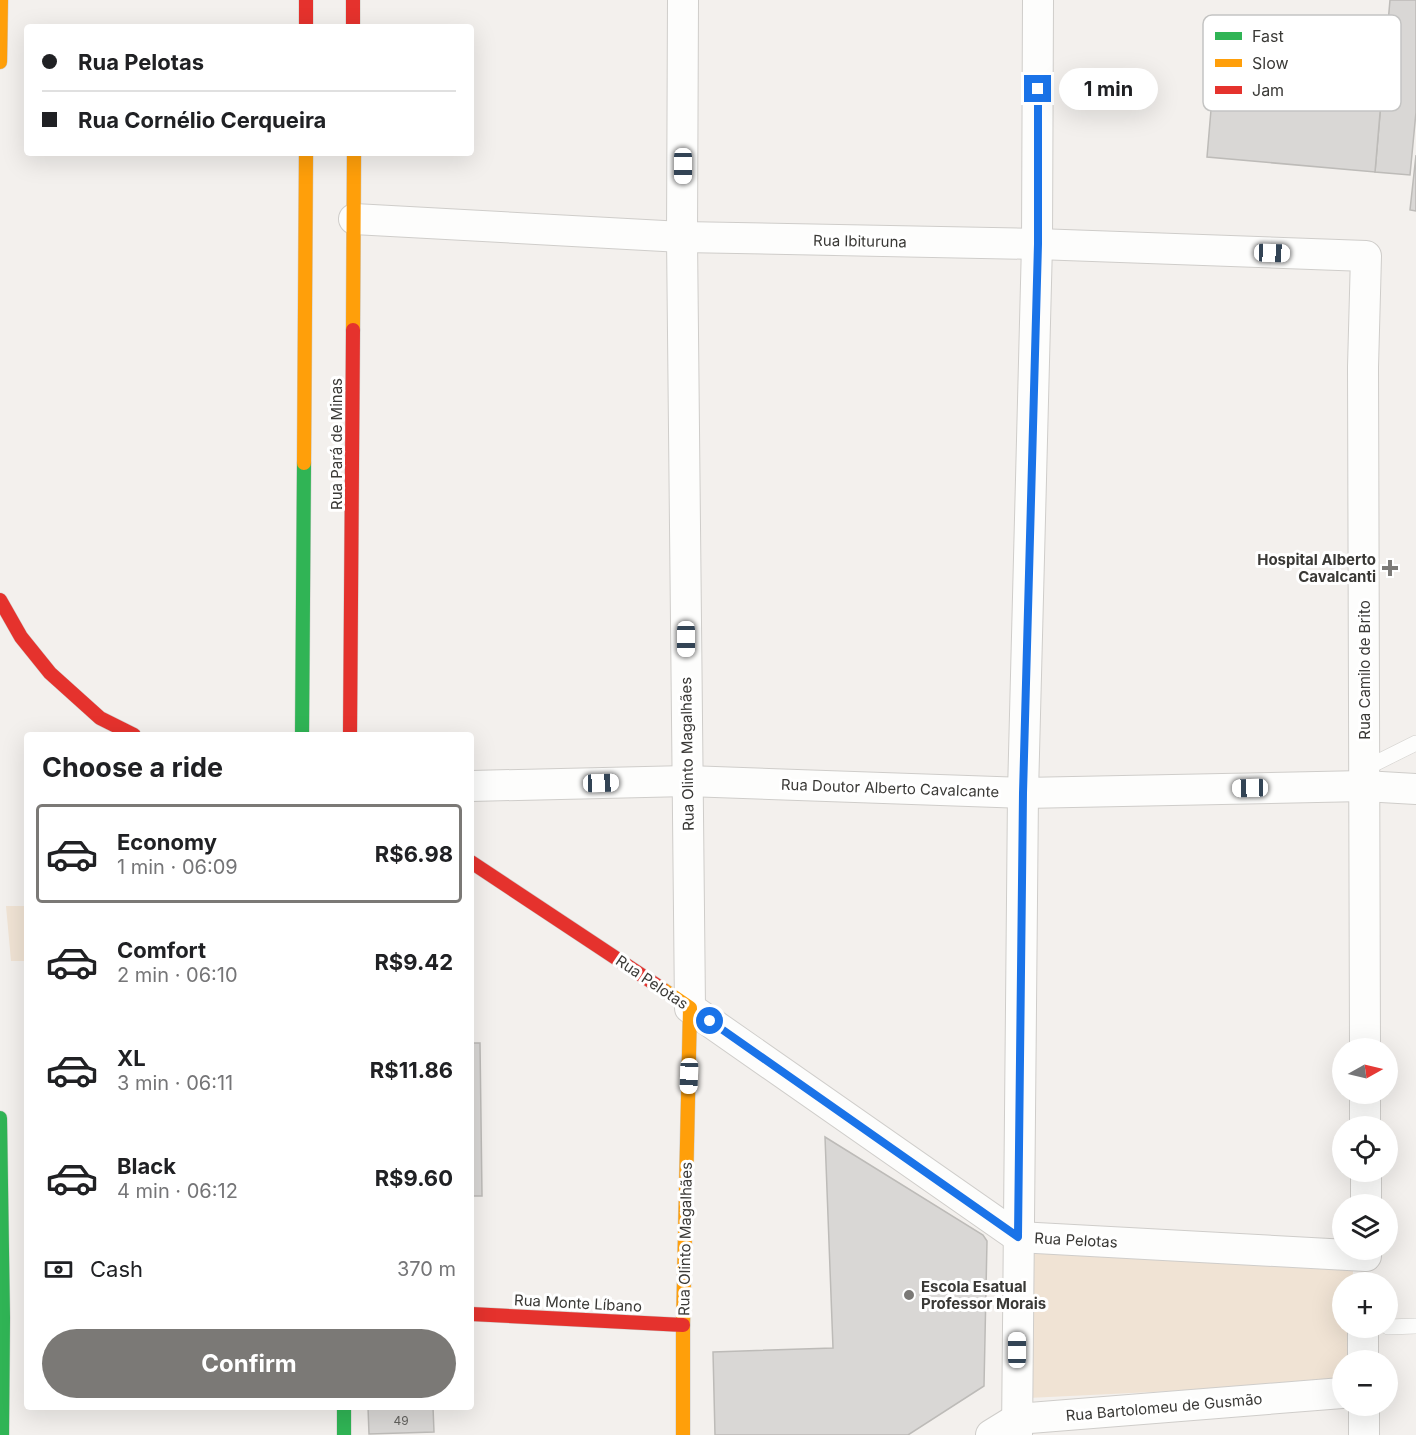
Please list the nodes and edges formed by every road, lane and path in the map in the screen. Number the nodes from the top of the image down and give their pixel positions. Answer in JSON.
{"nodes":[{"id":1,"x":1,"y":0,"type":"edge"},
{"id":2,"x":306,"y":0,"type":"edge"},
{"id":3,"x":353,"y":0,"type":"edge"},
{"id":4,"x":683,"y":0,"type":"edge"},
{"id":5,"x":1038,"y":0,"type":"edge"},
{"id":6,"x":306,"y":24,"type":"edge"},
{"id":7,"x":353,"y":24,"type":"edge"},
{"id":8,"x":0,"y":63,"type":"edge"},
{"id":9,"x":306,"y":156,"type":"edge"},
{"id":10,"x":354,"y":156,"type":"edge"},
{"id":11,"x":354,"y":219,"type":"junction"},
{"id":12,"x":682,"y":237,"type":"junction"},
{"id":13,"x":1038,"y":244,"type":"junction"},
{"id":14,"x":1366,"y":256,"type":"joint"},
{"id":15,"x":0,"y":600,"type":"edge"},
{"id":16,"x":302,"y":706,"type":"junction"},
{"id":17,"x":128,"y":732,"type":"edge"},
{"id":18,"x":302,"y":732,"type":"edge"},
{"id":19,"x":315,"y":732,"type":"edge"},
{"id":20,"x":350,"y":732,"type":"edge"},
{"id":21,"x":1416,"y":743,"type":"edge"},
{"id":22,"x":1364,"y":777,"type":"junction"},
{"id":23,"x":687,"y":781,"type":"junction"},
{"id":24,"x":474,"y":786,"type":"edge"},
{"id":25,"x":1416,"y":789,"type":"edge"},
{"id":26,"x":1023,"y":793,"type":"junction"},
{"id":27,"x":474,"y":864,"type":"edge"},
{"id":28,"x":690,"y":1008,"type":"junction"},
{"id":29,"x":1365,"y":1038,"type":"edge"},
{"id":30,"x":0,"y":1118,"type":"edge"},
{"id":31,"x":1018,"y":1237,"type":"junction"},
{"id":32,"x":1366,"y":1263,"type":"edge"},
{"id":33,"x":474,"y":1314,"type":"edge"},
{"id":34,"x":6,"y":1318,"type":"edge"},
{"id":35,"x":683,"y":1325,"type":"junction"},
{"id":36,"x":1416,"y":1326,"type":"edge"},
{"id":37,"x":1398,"y":1327,"type":"edge"},
{"id":38,"x":1332,"y":1394,"type":"edge"},
{"id":39,"x":344,"y":1410,"type":"edge"},
{"id":40,"x":1364,"y":1416,"type":"edge"},
{"id":41,"x":1017,"y":1427,"type":"edge"},
{"id":42,"x":3,"y":1435,"type":"edge"},
{"id":43,"x":344,"y":1435,"type":"edge"},
{"id":44,"x":683,"y":1435,"type":"edge"},
{"id":45,"x":991,"y":1435,"type":"edge"},
{"id":46,"x":1364,"y":1435,"type":"edge"}],
"edges":[{"from":1,"to":8,"type":"main road"},
{"from":2,"to":6,"type":"main road"},
{"from":3,"to":7,"type":"main road"},
{"from":4,"to":12,"type":"street","name":"Rua Olinto Magalhães"},
{"from":5,"to":13,"type":"street"},
{"from":9,"to":16,"type":"main road"},
{"from":10,"to":11,"type":"main road","name":"Rua Pará de Minas"},
{"from":11,"to":12,"type":"street","name":"Rua Ibituruna"},
{"from":11,"to":20,"type":"main road","name":"Rua Pará de Minas"},
{"from":12,"to":13,"type":"street","name":"Rua Ibituruna"},
{"from":12,"to":23,"type":"street","name":"Rua Olinto Magalhães"},
{"from":13,"to":14,"type":"street","name":"Rua Ibituruna"},
{"from":13,"to":26,"type":"street"},
{"from":14,"to":22,"type":"street","name":"Rua Camilo de Brito"},
{"from":15,"to":17,"type":"main road"},
{"from":16,"to":18,"type":"main road"},
{"from":16,"to":19,"type":"main road"},
{"from":21,"to":22,"type":"lane"},
{"from":22,"to":25,"type":"street","name":"Rua Doutor Alberto Cavalcante"},
{"from":22,"to":26,"type":"street","name":"Rua Doutor Alberto Cavalcante"},
{"from":22,"to":29,"type":"street","name":"Rua Camilo de Brito"},
{"from":23,"to":24,"type":"street","name":"Rua Doutor Alberto Cavalcante"},
{"from":23,"to":26,"type":"street","name":"Rua Doutor Alberto Cavalcante"},
{"from":23,"to":28,"type":"street","name":"Rua Olinto Magalhães"},
{"from":26,"to":31,"type":"street"},
{"from":27,"to":28,"type":"main road","name":"Rua Pelotas"},
{"from":28,"to":31,"type":"street","name":"Rua Pelotas"},
{"from":28,"to":35,"type":"main road","name":"Rua Olinto Magalhães"},
{"from":30,"to":34,"type":"main road"},
{"from":31,"to":32,"type":"street","name":"Rua Pelotas"},
{"from":31,"to":41,"type":"street"},
{"from":33,"to":35,"type":"main road","name":"Rua Monte Líbano"},
{"from":34,"to":42,"type":"main road"},
{"from":35,"to":44,"type":"main road","name":"Rua Olinto Magalhães"},
{"from":36,"to":37,"type":"lane"},
{"from":38,"to":41,"type":"street","name":"Rua Bartolomeu de Gusmão"},
{"from":39,"to":43,"type":"main road"},
{"from":40,"to":46,"type":"street"},
{"from":41,"to":45,"type":"street","name":"Rua Bartolomeu de Gusmão"}]}
